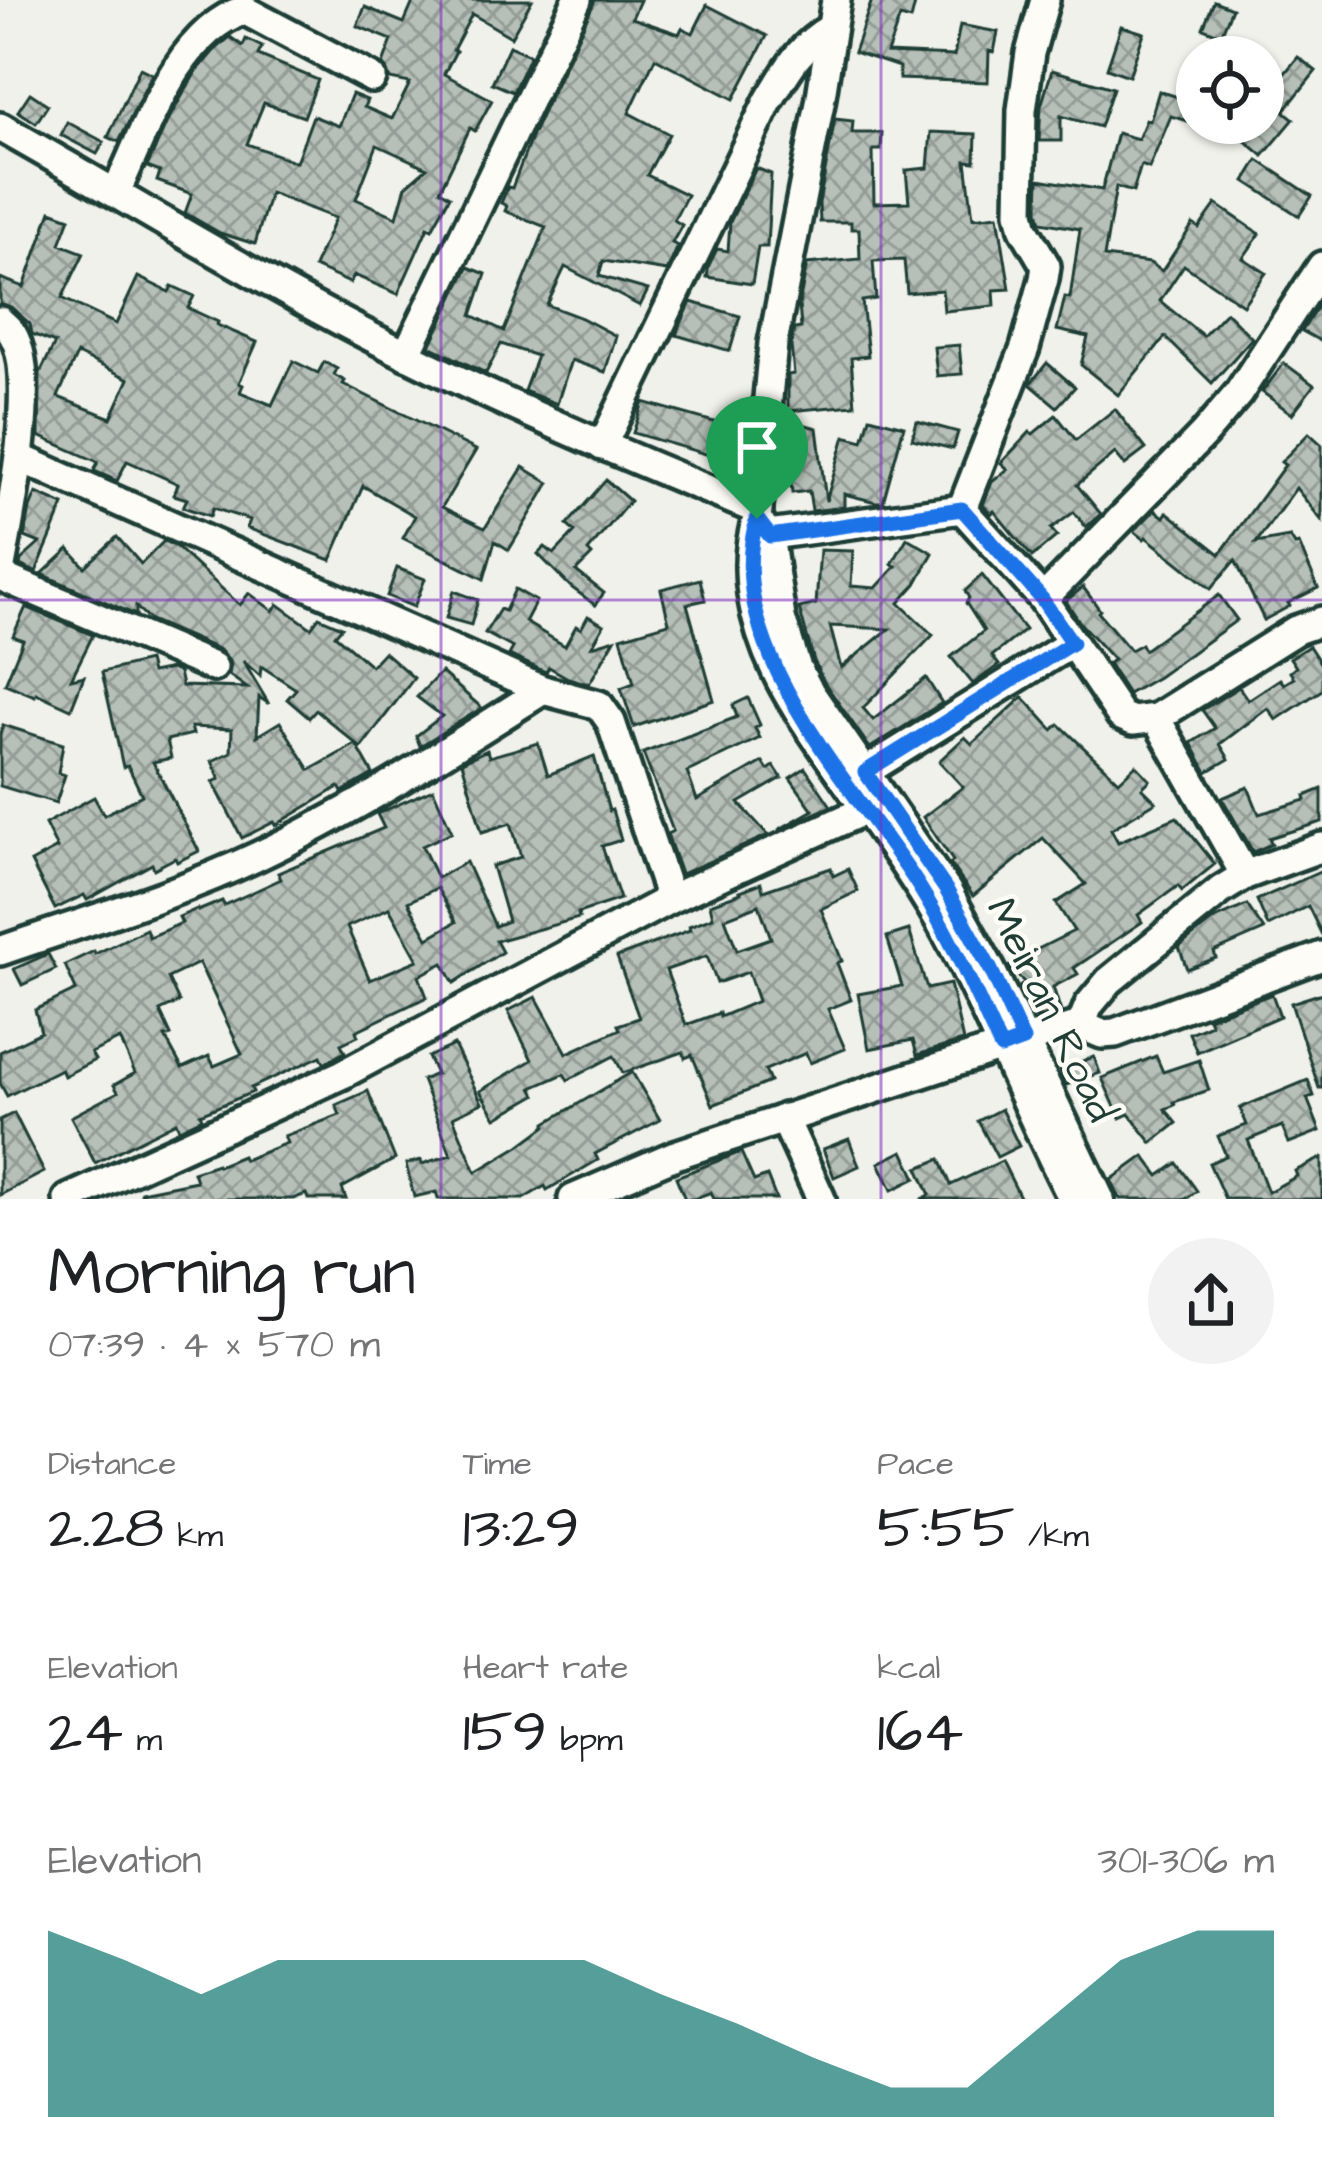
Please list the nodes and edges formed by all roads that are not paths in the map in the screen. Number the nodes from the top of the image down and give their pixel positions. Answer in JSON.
{"nodes":[{"id":1,"x":577,"y":0,"type":"edge"},
{"id":2,"x":1045,"y":0,"type":"edge"},
{"id":3,"x":833,"y":14,"type":"edge"},
{"id":4,"x":372,"y":78,"type":"dead end"},
{"id":5,"x":0,"y":127,"type":"edge"},
{"id":6,"x":116,"y":192,"type":"junction"},
{"id":7,"x":1322,"y":266,"type":"edge"},
{"id":8,"x":0,"y":321,"type":"edge"},
{"id":9,"x":406,"y":355,"type":"junction"},
{"id":10,"x":602,"y":446,"type":"junction"},
{"id":11,"x":20,"y":458,"type":"junction"},
{"id":12,"x":962,"y":509,"type":"junction"},
{"id":13,"x":762,"y":522,"type":"junction"},
{"id":14,"x":0,"y":574,"type":"edge"},
{"id":15,"x":1042,"y":599,"type":"junction"},
{"id":16,"x":1322,"y":621,"type":"edge"},
{"id":17,"x":1072,"y":643,"type":"junction"},
{"id":18,"x":212,"y":667,"type":"dead end"},
{"id":19,"x":543,"y":690,"type":"junction"},
{"id":20,"x":1156,"y":718,"type":"junction"},
{"id":21,"x":865,"y":772,"type":"junction"},
{"id":22,"x":865,"y":810,"type":"junction"},
{"id":23,"x":1322,"y":847,"type":"edge"},
{"id":24,"x":1245,"y":874,"type":"junction"},
{"id":25,"x":670,"y":899,"type":"junction"},
{"id":26,"x":0,"y":951,"type":"edge"},
{"id":27,"x":1322,"y":956,"type":"edge"},
{"id":28,"x":1081,"y":1025,"type":"junction"},
{"id":29,"x":1012,"y":1044,"type":"junction"},
{"id":30,"x":784,"y":1118,"type":"junction"},
{"id":31,"x":581,"y":1198,"type":"edge"},
{"id":32,"x":68,"y":1199,"type":"edge"},
{"id":33,"x":821,"y":1199,"type":"edge"},
{"id":34,"x":1073,"y":1199,"type":"edge"},
{"id":35,"x":1100,"y":1199,"type":"edge"}],
"edges":[{"from":1,"to":9,"type":"street"},
{"from":2,"to":12,"type":"street"},
{"from":3,"to":10,"type":"street"},
{"from":3,"to":13,"type":"street"},
{"from":4,"to":6,"type":"street"},
{"from":5,"to":6,"type":"street"},
{"from":6,"to":9,"type":"street"},
{"from":7,"to":15,"type":"street"},
{"from":8,"to":11,"type":"street"},
{"from":9,"to":10,"type":"street"},
{"from":10,"to":13,"type":"street"},
{"from":11,"to":14,"type":"street"},
{"from":11,"to":19,"type":"street"},
{"from":12,"to":13,"type":"street"},
{"from":12,"to":15,"type":"street"},
{"from":13,"to":21,"type":"street","name":"Meiran Road"},
{"from":13,"to":22,"type":"street","name":"Meiran Road"},
{"from":14,"to":18,"type":"street"},
{"from":15,"to":17,"type":"street"},
{"from":16,"to":20,"type":"street"},
{"from":17,"to":20,"type":"street"},
{"from":17,"to":21,"type":"street"},
{"from":19,"to":25,"type":"street"},
{"from":19,"to":26,"type":"street"},
{"from":20,"to":24,"type":"street"},
{"from":21,"to":29,"type":"street","name":"Meiran Road"},
{"from":22,"to":25,"type":"street"},
{"from":22,"to":29,"type":"street","name":"Meiran Road"},
{"from":23,"to":24,"type":"street"},
{"from":24,"to":28,"type":"street"},
{"from":25,"to":32,"type":"street"},
{"from":27,"to":28,"type":"street"},
{"from":28,"to":29,"type":"street"},
{"from":29,"to":30,"type":"street"},
{"from":29,"to":34,"type":"street","name":"Meiran Road"},
{"from":29,"to":35,"type":"street","name":"Meiran Road"},
{"from":30,"to":31,"type":"street"},
{"from":30,"to":33,"type":"street"}]}
